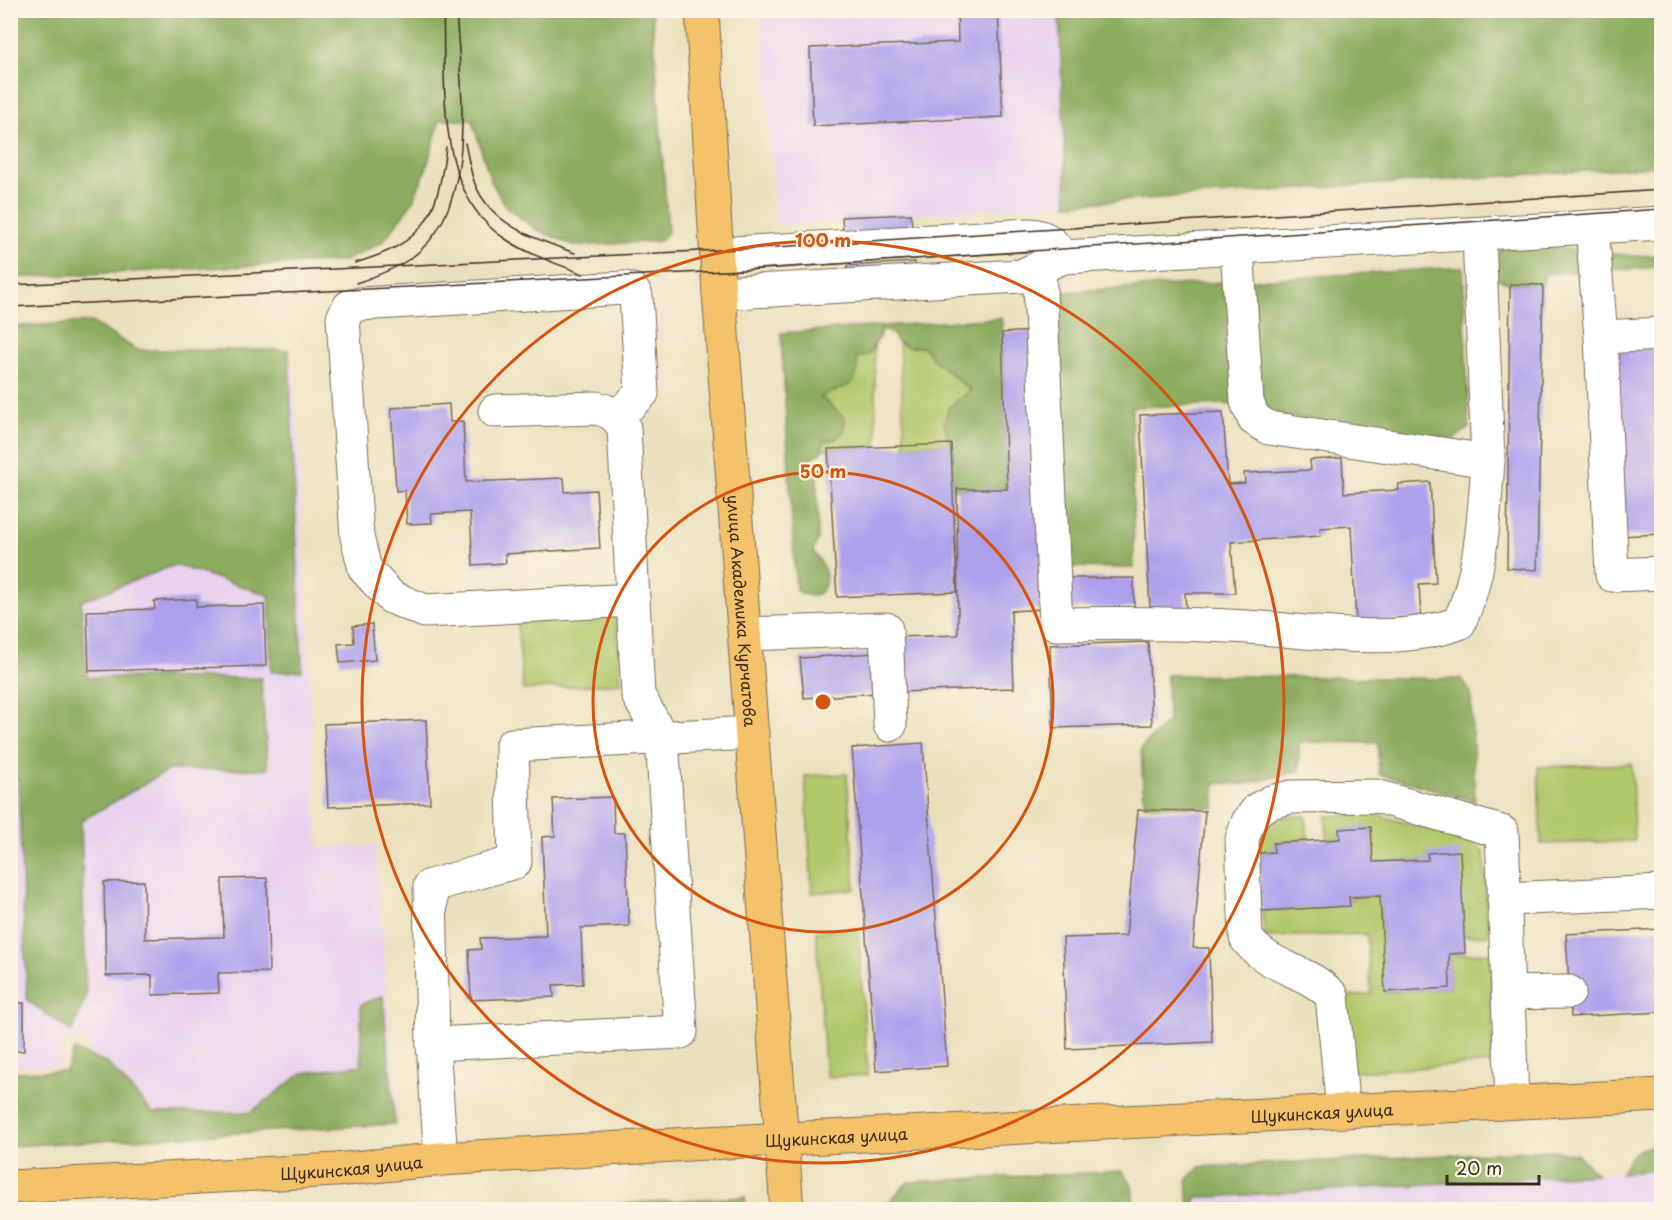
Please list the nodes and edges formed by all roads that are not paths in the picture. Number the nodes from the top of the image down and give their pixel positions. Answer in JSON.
{"nodes":[{"id":1,"x":702,"y":10,"type":"edge"},
{"id":2,"x":1662,"y":223,"type":"edge"},
{"id":3,"x":1592,"y":227,"type":"junction"},
{"id":4,"x":1479,"y":234,"type":"junction"},
{"id":5,"x":1236,"y":247,"type":"junction"},
{"id":6,"x":717,"y":254,"type":"junction"},
{"id":7,"x":1051,"y":263,"type":"junction"},
{"id":8,"x":719,"y":293,"type":"junction"},
{"id":9,"x":1662,"y":334,"type":"edge"},
{"id":10,"x":1601,"y":337,"type":"junction"},
{"id":11,"x":495,"y":411,"type":"dead end"},
{"id":12,"x":617,"y":417,"type":"junction"},
{"id":13,"x":1488,"y":461,"type":"junction"},
{"id":14,"x":1662,"y":573,"type":"edge"},
{"id":15,"x":633,"y":600,"type":"junction"},
{"id":16,"x":745,"y":634,"type":"junction"},
{"id":17,"x":890,"y":725,"type":"dead end"},
{"id":18,"x":752,"y":734,"type":"junction"},
{"id":19,"x":662,"y":738,"type":"junction"},
{"id":20,"x":1662,"y":892,"type":"edge"},
{"id":21,"x":1504,"y":899,"type":"junction"},
{"id":22,"x":1569,"y":992,"type":"dead end"},
{"id":23,"x":1508,"y":993,"type":"junction"},
{"id":24,"x":433,"y":1044,"type":"junction"},
{"id":25,"x":1662,"y":1095,"type":"edge"},
{"id":26,"x":1512,"y":1102,"type":"junction"},
{"id":27,"x":1343,"y":1111,"type":"junction"},
{"id":28,"x":781,"y":1140,"type":"junction"},
{"id":29,"x":441,"y":1159,"type":"junction"},
{"id":30,"x":10,"y":1187,"type":"edge"},
{"id":31,"x":787,"y":1209,"type":"edge"}],
"edges":[{"from":1,"to":6,"type":"main road","name":"улица Академика Курчатова"},
{"from":2,"to":3,"type":"lane"},
{"from":3,"to":4,"type":"lane"},
{"from":3,"to":10,"type":"lane"},
{"from":4,"to":5,"type":"lane"},
{"from":4,"to":13,"type":"lane"},
{"from":5,"to":7,"type":"lane"},
{"from":5,"to":13,"type":"lane"},
{"from":6,"to":7,"type":"lane"},
{"from":6,"to":8,"type":"main road","name":"улица Академика Курчатова"},
{"from":7,"to":8,"type":"lane"},
{"from":7,"to":13,"type":"lane"},
{"from":8,"to":16,"type":"main road","name":"улица Академика Курчатова"},
{"from":9,"to":10,"type":"lane"},
{"from":10,"to":14,"type":"lane"},
{"from":11,"to":12,"type":"lane"},
{"from":12,"to":15,"type":"lane"},
{"from":12,"to":15,"type":"lane"},
{"from":15,"to":19,"type":"lane"},
{"from":16,"to":17,"type":"lane"},
{"from":16,"to":18,"type":"main road","name":"улица Академика Курчатова"},
{"from":18,"to":19,"type":"lane"},
{"from":18,"to":28,"type":"main road","name":"улица Академика Курчатова"},
{"from":19,"to":24,"type":"lane"},
{"from":19,"to":24,"type":"lane"},
{"from":20,"to":21,"type":"lane"},
{"from":21,"to":23,"type":"lane"},
{"from":21,"to":27,"type":"lane"},
{"from":22,"to":23,"type":"lane"},
{"from":23,"to":26,"type":"lane"},
{"from":24,"to":29,"type":"lane"},
{"from":25,"to":26,"type":"main road","name":"Щукинская улица"},
{"from":26,"to":27,"type":"main road","name":"Щукинская улица"},
{"from":27,"to":28,"type":"main road","name":"Щукинская улица"},
{"from":28,"to":29,"type":"main road","name":"Щукинская улица"},
{"from":28,"to":31,"type":"main road","name":"улица Академика Курчатова"},
{"from":29,"to":30,"type":"main road","name":"Щукинская улица"}]}
